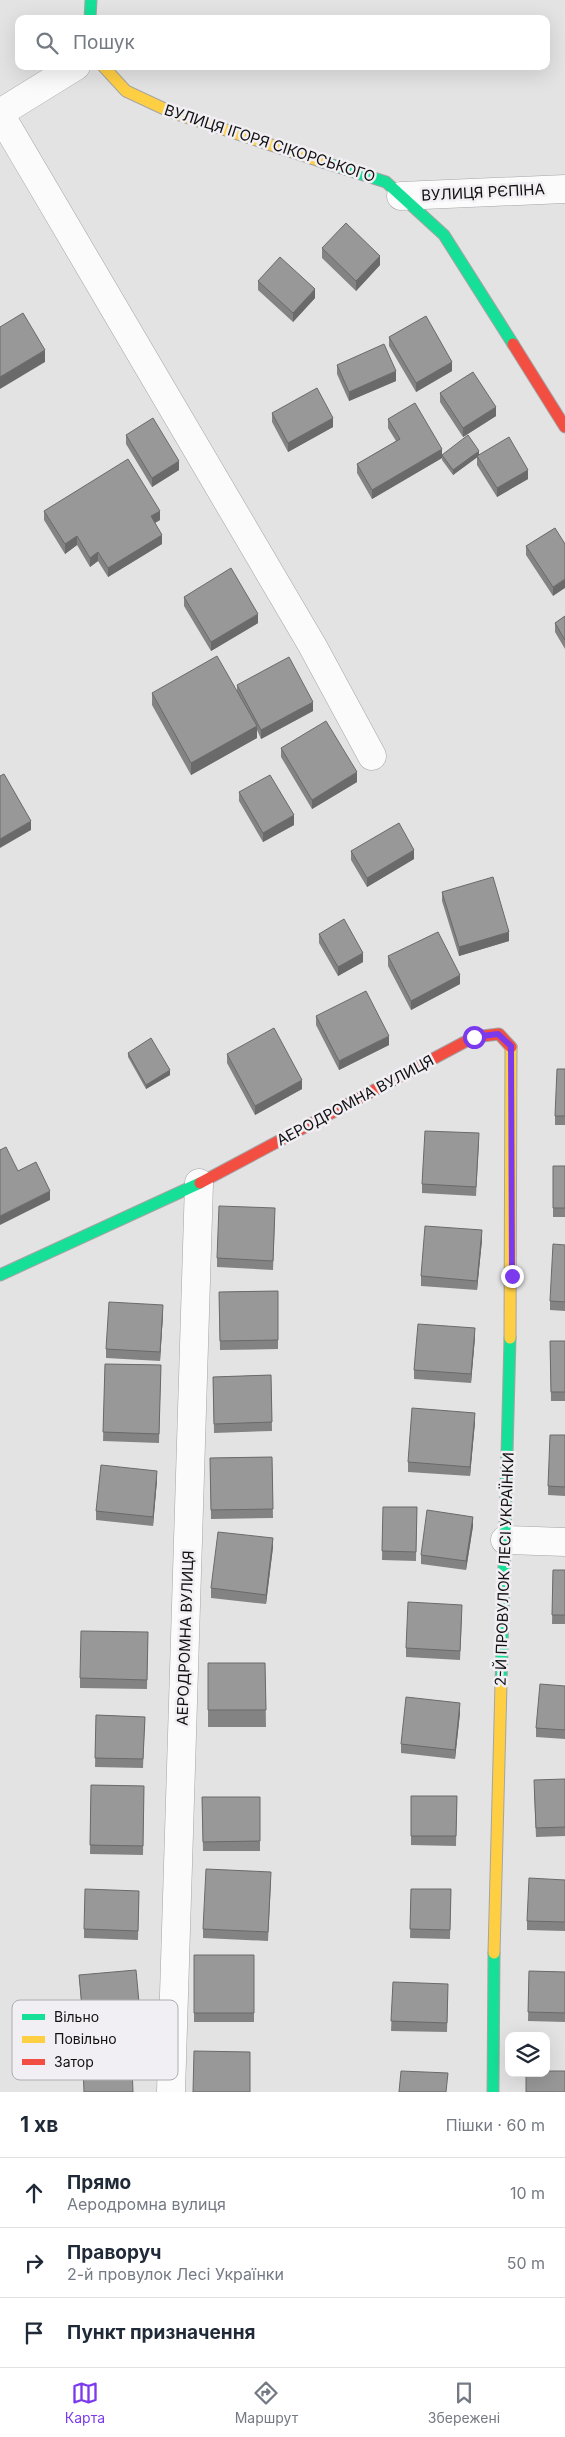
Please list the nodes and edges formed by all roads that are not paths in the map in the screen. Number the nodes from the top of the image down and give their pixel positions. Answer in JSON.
{"nodes":[{"id":1,"x":91,"y":0,"type":"edge"},
{"id":2,"x":90,"y":15,"type":"edge"},
{"id":3,"x":70,"y":70,"type":"edge"},
{"id":4,"x":107,"y":70,"type":"edge"},
{"id":5,"x":0,"y":113,"type":"edge"},
{"id":6,"x":565,"y":188,"type":"edge"},
{"id":7,"x":401,"y":196,"type":"junction"},
{"id":8,"x":565,"y":427,"type":"edge"},
{"id":9,"x":372,"y":756,"type":"dead end"},
{"id":10,"x":511,"y":1046,"type":"joint"},
{"id":11,"x":199,"y":1183,"type":"junction"},
{"id":12,"x":0,"y":1275,"type":"edge"},
{"id":13,"x":505,"y":1540,"type":"junction"},
{"id":14,"x":565,"y":1542,"type":"edge"},
{"id":15,"x":174,"y":2000,"type":"edge"},
{"id":16,"x":493,"y":2092,"type":"edge"}],
"edges":[{"from":1,"to":2,"type":"street"},
{"from":3,"to":5,"type":"street"},
{"from":4,"to":7,"type":"street","name":"ВУЛИЦЯ ІГОРЯ СІКОРСЬКОГО"},
{"from":5,"to":9,"type":"street"},
{"from":6,"to":7,"type":"street","name":"ВУЛИЦЯ РЄПІНА"},
{"from":7,"to":8,"type":"street","name":"ВУЛИЦЯ ІГОРЯ СІКОРСЬКОГО"},
{"from":10,"to":11,"type":"street","name":"АЕРОДРОМНА ВУЛИЦЯ"},
{"from":10,"to":13,"type":"street","name":"2-Й ПРОВУЛОК ЛЕСІ УКРАЇНКИ"},
{"from":11,"to":12,"type":"street","name":"АЕРОДРОМНА ВУЛИЦЯ"},
{"from":11,"to":15,"type":"street","name":"АЕРОДРОМНА ВУЛИЦЯ"},
{"from":13,"to":14,"type":"street"},
{"from":13,"to":16,"type":"street","name":"2-Й ПРОВУЛОК ЛЕСІ УКРАЇНКИ"}]}
